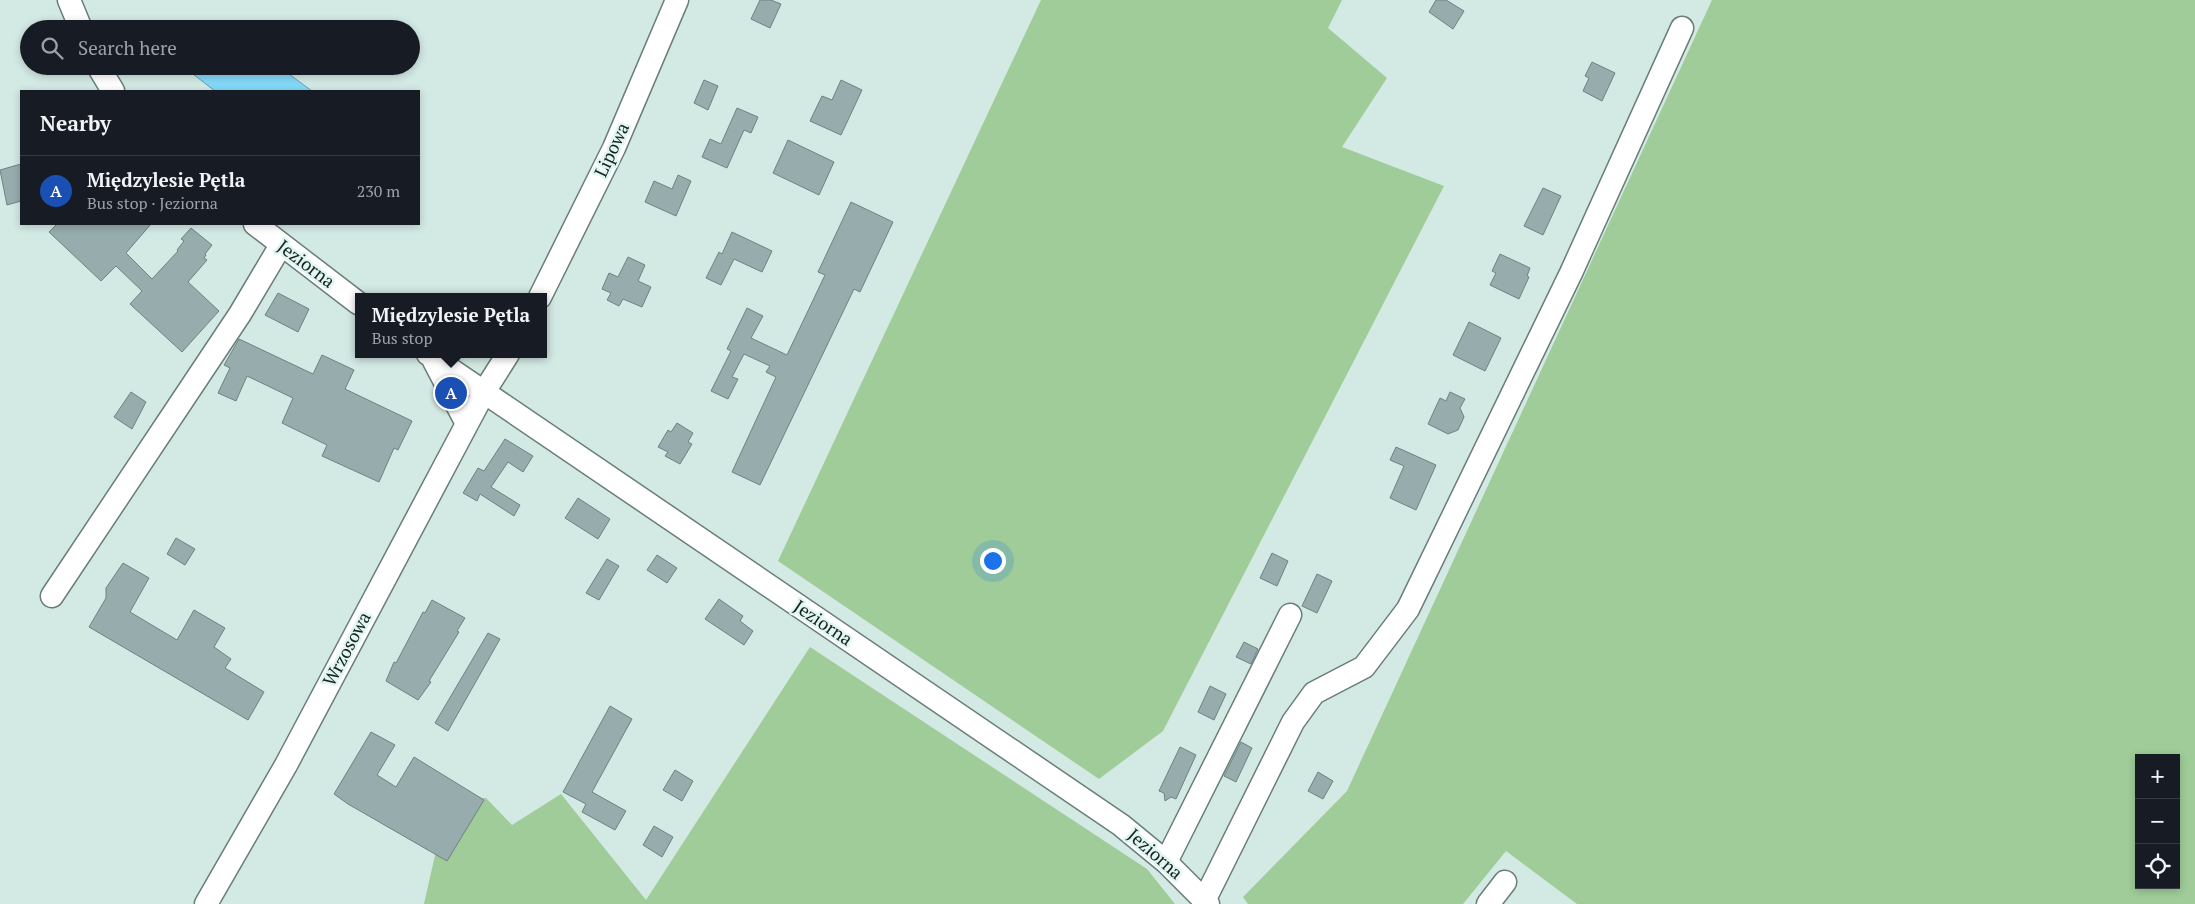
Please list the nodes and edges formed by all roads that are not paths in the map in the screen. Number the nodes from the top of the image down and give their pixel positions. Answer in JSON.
{"nodes":[{"id":1,"x":69,"y":0,"type":"edge"},
{"id":2,"x":677,"y":0,"type":"edge"},
{"id":3,"x":77,"y":20,"type":"edge"},
{"id":4,"x":1682,"y":28,"type":"dead end"},
{"id":5,"x":103,"y":75,"type":"edge"},
{"id":6,"x":112,"y":90,"type":"edge"},
{"id":7,"x":256,"y":225,"type":"edge"},
{"id":8,"x":281,"y":246,"type":"junction"},
{"id":9,"x":542,"y":293,"type":"edge"},
{"id":10,"x":355,"y":301,"type":"edge"},
{"id":11,"x":431,"y":358,"type":"edge"},
{"id":12,"x":433,"y":358,"type":"edge"},
{"id":13,"x":505,"y":358,"type":"edge"},
{"id":14,"x":484,"y":392,"type":"junction"},
{"id":15,"x":467,"y":424,"type":"junction"},
{"id":16,"x":52,"y":596,"type":"dead end"},
{"id":17,"x":1290,"y":615,"type":"dead end"},
{"id":18,"x":1166,"y":862,"type":"junction"},
{"id":19,"x":1505,"y":882,"type":"dead end"},
{"id":20,"x":1206,"y":902,"type":"edge"},
{"id":21,"x":206,"y":904,"type":"edge"},
{"id":22,"x":1488,"y":904,"type":"edge"}],
"edges":[{"from":1,"to":3,"type":"street"},
{"from":2,"to":9,"type":"street","name":"Lipowa"},
{"from":4,"to":20,"type":"street"},
{"from":5,"to":6,"type":"street"},
{"from":7,"to":8,"type":"street","name":"Jeziorna"},
{"from":8,"to":10,"type":"street","name":"Jeziorna"},
{"from":8,"to":16,"type":"street"},
{"from":11,"to":15,"type":"street"},
{"from":12,"to":14,"type":"street","name":"Jeziorna"},
{"from":13,"to":14,"type":"street"},
{"from":14,"to":15,"type":"street","name":"Wrzosowa"},
{"from":14,"to":18,"type":"street","name":"Jeziorna"},
{"from":15,"to":21,"type":"street","name":"Wrzosowa"},
{"from":17,"to":18,"type":"street"},
{"from":18,"to":20,"type":"street","name":"Jeziorna"},
{"from":19,"to":22,"type":"street"}]}
